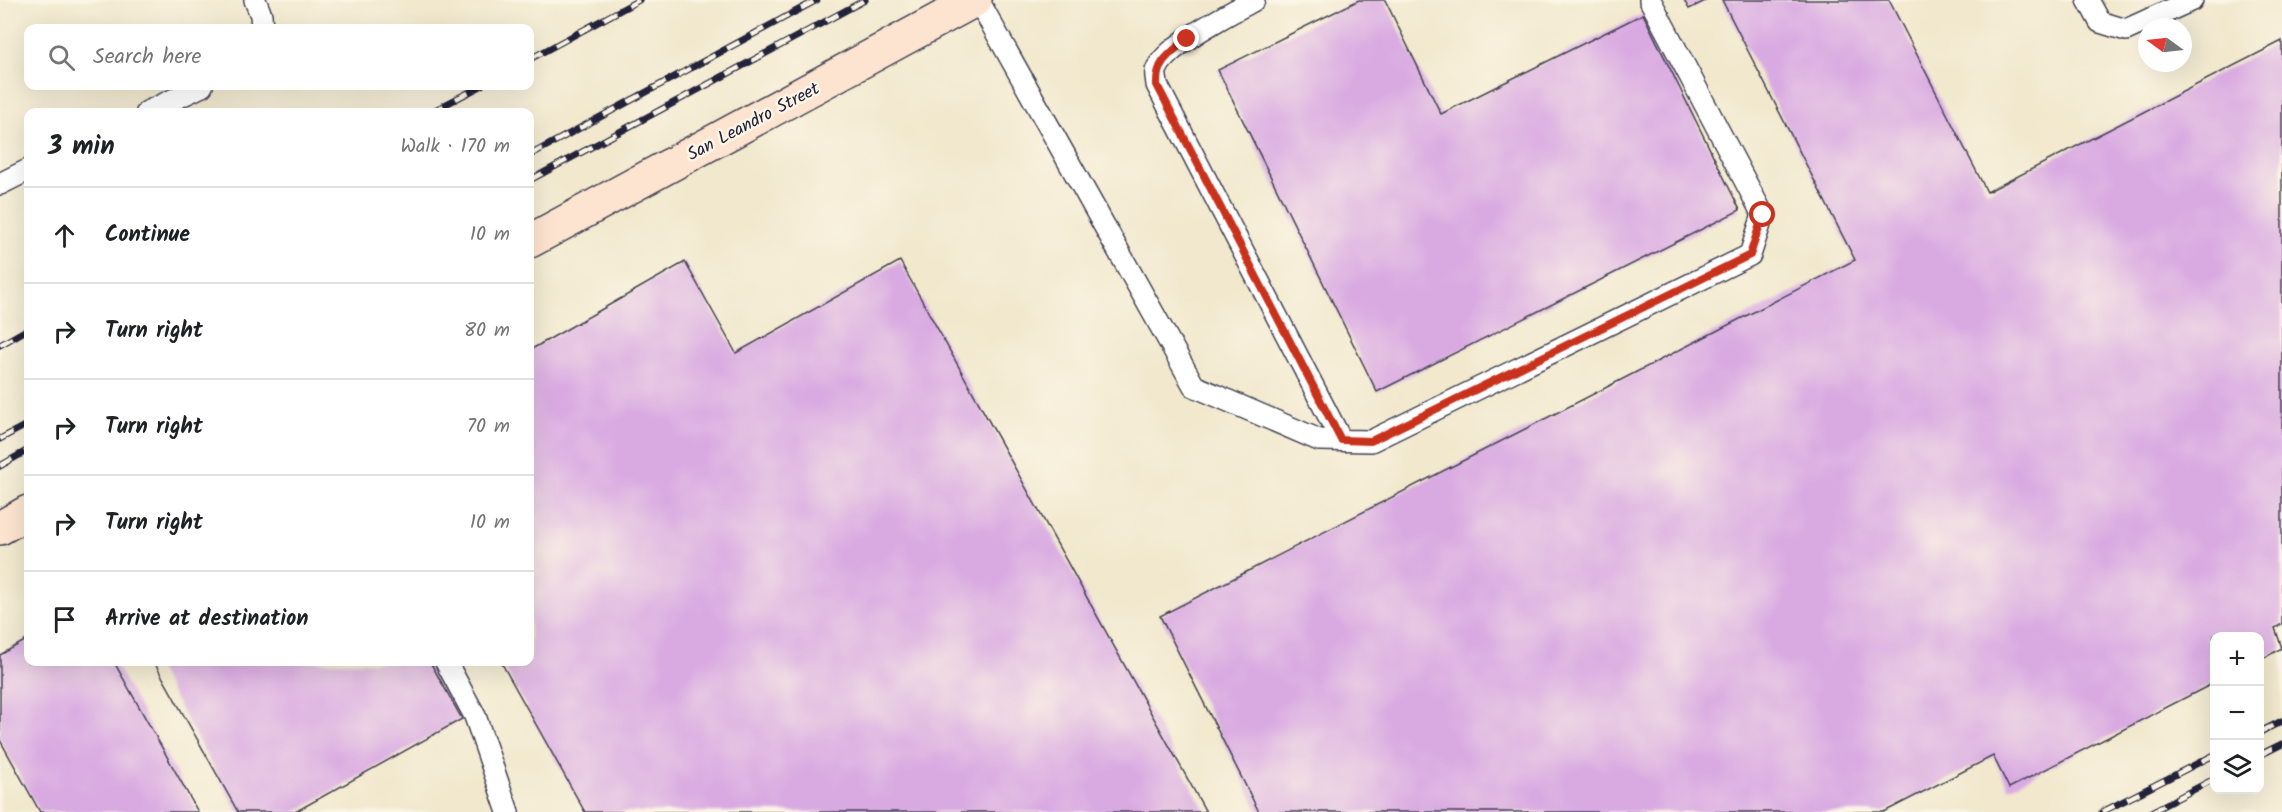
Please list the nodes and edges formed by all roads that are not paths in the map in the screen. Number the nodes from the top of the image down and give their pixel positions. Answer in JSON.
{"nodes":[{"id":1,"x":255,"y":0,"type":"edge"},
{"id":2,"x":977,"y":0,"type":"edge"},
{"id":3,"x":1254,"y":0,"type":"edge"},
{"id":4,"x":1650,"y":0,"type":"edge"},
{"id":5,"x":2088,"y":0,"type":"edge"},
{"id":6,"x":2192,"y":0,"type":"edge"},
{"id":7,"x":262,"y":24,"type":"edge"},
{"id":8,"x":194,"y":90,"type":"edge"},
{"id":9,"x":155,"y":108,"type":"edge"},
{"id":10,"x":24,"y":172,"type":"edge"},
{"id":11,"x":0,"y":184,"type":"edge"},
{"id":12,"x":534,"y":239,"type":"edge"},
{"id":13,"x":1341,"y":440,"type":"junction"},
{"id":14,"x":24,"y":514,"type":"edge"},
{"id":15,"x":0,"y":528,"type":"edge"},
{"id":16,"x":448,"y":666,"type":"edge"},
{"id":17,"x":508,"y":812,"type":"edge"}],
"edges":[{"from":1,"to":7,"type":"lane"},
{"from":2,"to":12,"type":"main road","name":"San Leandro Street"},
{"from":2,"to":13,"type":"lane"},
{"from":3,"to":13,"type":"lane"},
{"from":4,"to":13,"type":"lane"},
{"from":5,"to":6,"type":"lane"},
{"from":8,"to":9,"type":"lane"},
{"from":10,"to":11,"type":"lane"},
{"from":14,"to":15,"type":"main road"},
{"from":16,"to":17,"type":"lane"}]}
